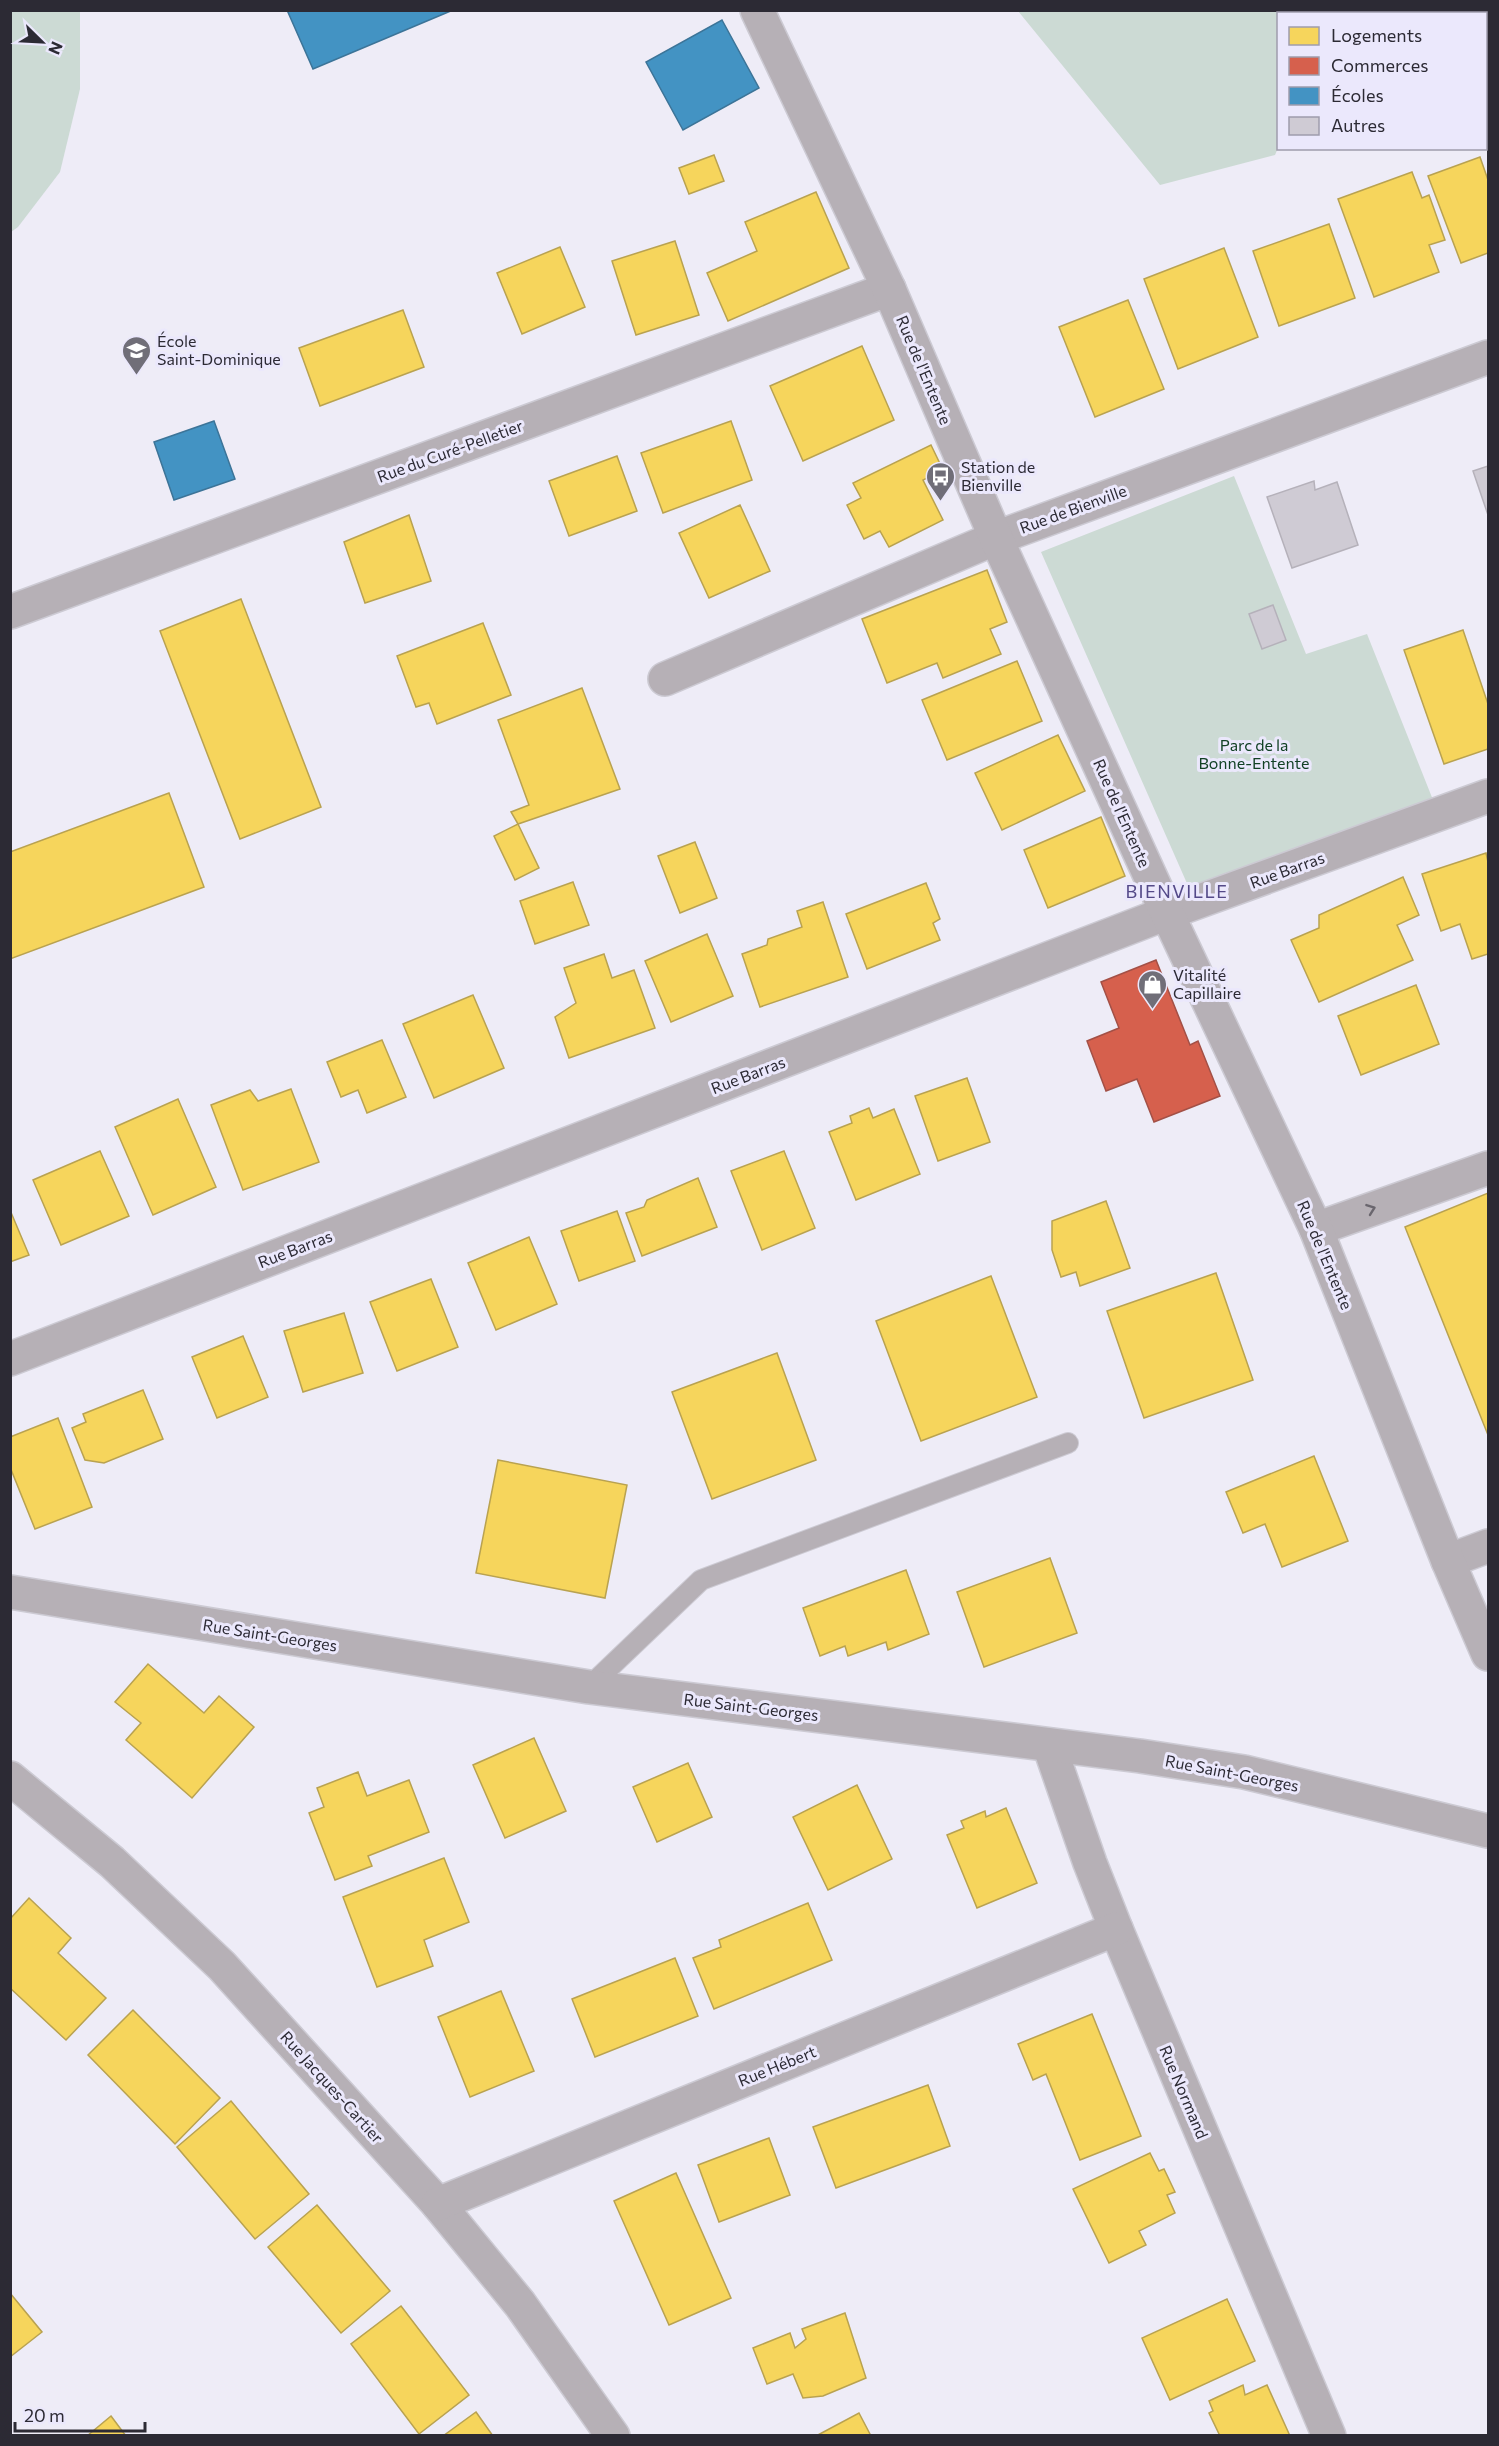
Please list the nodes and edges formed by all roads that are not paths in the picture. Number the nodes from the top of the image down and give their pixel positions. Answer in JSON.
{"nodes":[{"id":1,"x":757,"y":10,"type":"edge"},
{"id":2,"x":889,"y":290,"type":"junction"},
{"id":3,"x":1488,"y":357,"type":"edge"},
{"id":4,"x":996,"y":537,"type":"junction"},
{"id":5,"x":10,"y":612,"type":"edge"},
{"id":6,"x":665,"y":679,"type":"dead end"},
{"id":7,"x":1488,"y":796,"type":"edge"},
{"id":8,"x":1167,"y":913,"type":"junction"},
{"id":9,"x":1488,"y":1168,"type":"edge"},
{"id":10,"x":1316,"y":1229,"type":"junction"},
{"id":11,"x":10,"y":1359,"type":"edge"},
{"id":12,"x":1068,"y":1443,"type":"dead end"},
{"id":13,"x":1488,"y":1546,"type":"edge"},
{"id":14,"x":1448,"y":1561,"type":"junction"},
{"id":15,"x":10,"y":1592,"type":"edge"},
{"id":16,"x":1488,"y":1654,"type":"edge"},
{"id":17,"x":589,"y":1687,"type":"junction"},
{"id":18,"x":1049,"y":1745,"type":"junction"},
{"id":19,"x":10,"y":1778,"type":"edge"},
{"id":20,"x":1488,"y":1831,"type":"edge"},
{"id":21,"x":1116,"y":1929,"type":"junction"},
{"id":22,"x":438,"y":2204,"type":"junction"},
{"id":23,"x":613,"y":2436,"type":"edge"},
{"id":24,"x":1329,"y":2436,"type":"edge"}],
"edges":[{"from":1,"to":2,"type":"street","name":"Rue de l'Entente"},
{"from":2,"to":4,"type":"street","name":"Rue de l'Entente"},
{"from":2,"to":5,"type":"street","name":"Rue du Curé-Pelletier"},
{"from":3,"to":4,"type":"street","name":"Rue de Bienville"},
{"from":4,"to":6,"type":"street","name":"Rue de Bienville"},
{"from":4,"to":8,"type":"street","name":"Rue de l'Entente"},
{"from":7,"to":8,"type":"street","name":"Rue Barras"},
{"from":8,"to":10,"type":"street","name":"Rue de l'Entente"},
{"from":8,"to":11,"type":"street","name":"Rue Barras"},
{"from":10,"to":9,"type":"street","one_way":true},
{"from":10,"to":14,"type":"street","name":"Rue de l'Entente"},
{"from":12,"to":17,"type":"lane"},
{"from":13,"to":14,"type":"street"},
{"from":14,"to":16,"type":"street","name":"Rue de l'Entente"},
{"from":15,"to":17,"type":"street","name":"Rue Saint-Georges"},
{"from":17,"to":18,"type":"street","name":"Rue Saint-Georges"},
{"from":18,"to":20,"type":"street","name":"Rue Saint-Georges"},
{"from":18,"to":21,"type":"street","name":"Rue Normand"},
{"from":19,"to":22,"type":"street","name":"Rue Jacques-Cartier"},
{"from":21,"to":22,"type":"street","name":"Rue Hébert"},
{"from":21,"to":24,"type":"street","name":"Rue Normand"},
{"from":22,"to":23,"type":"street","name":"Rue Jacques-Cartier"}]}
